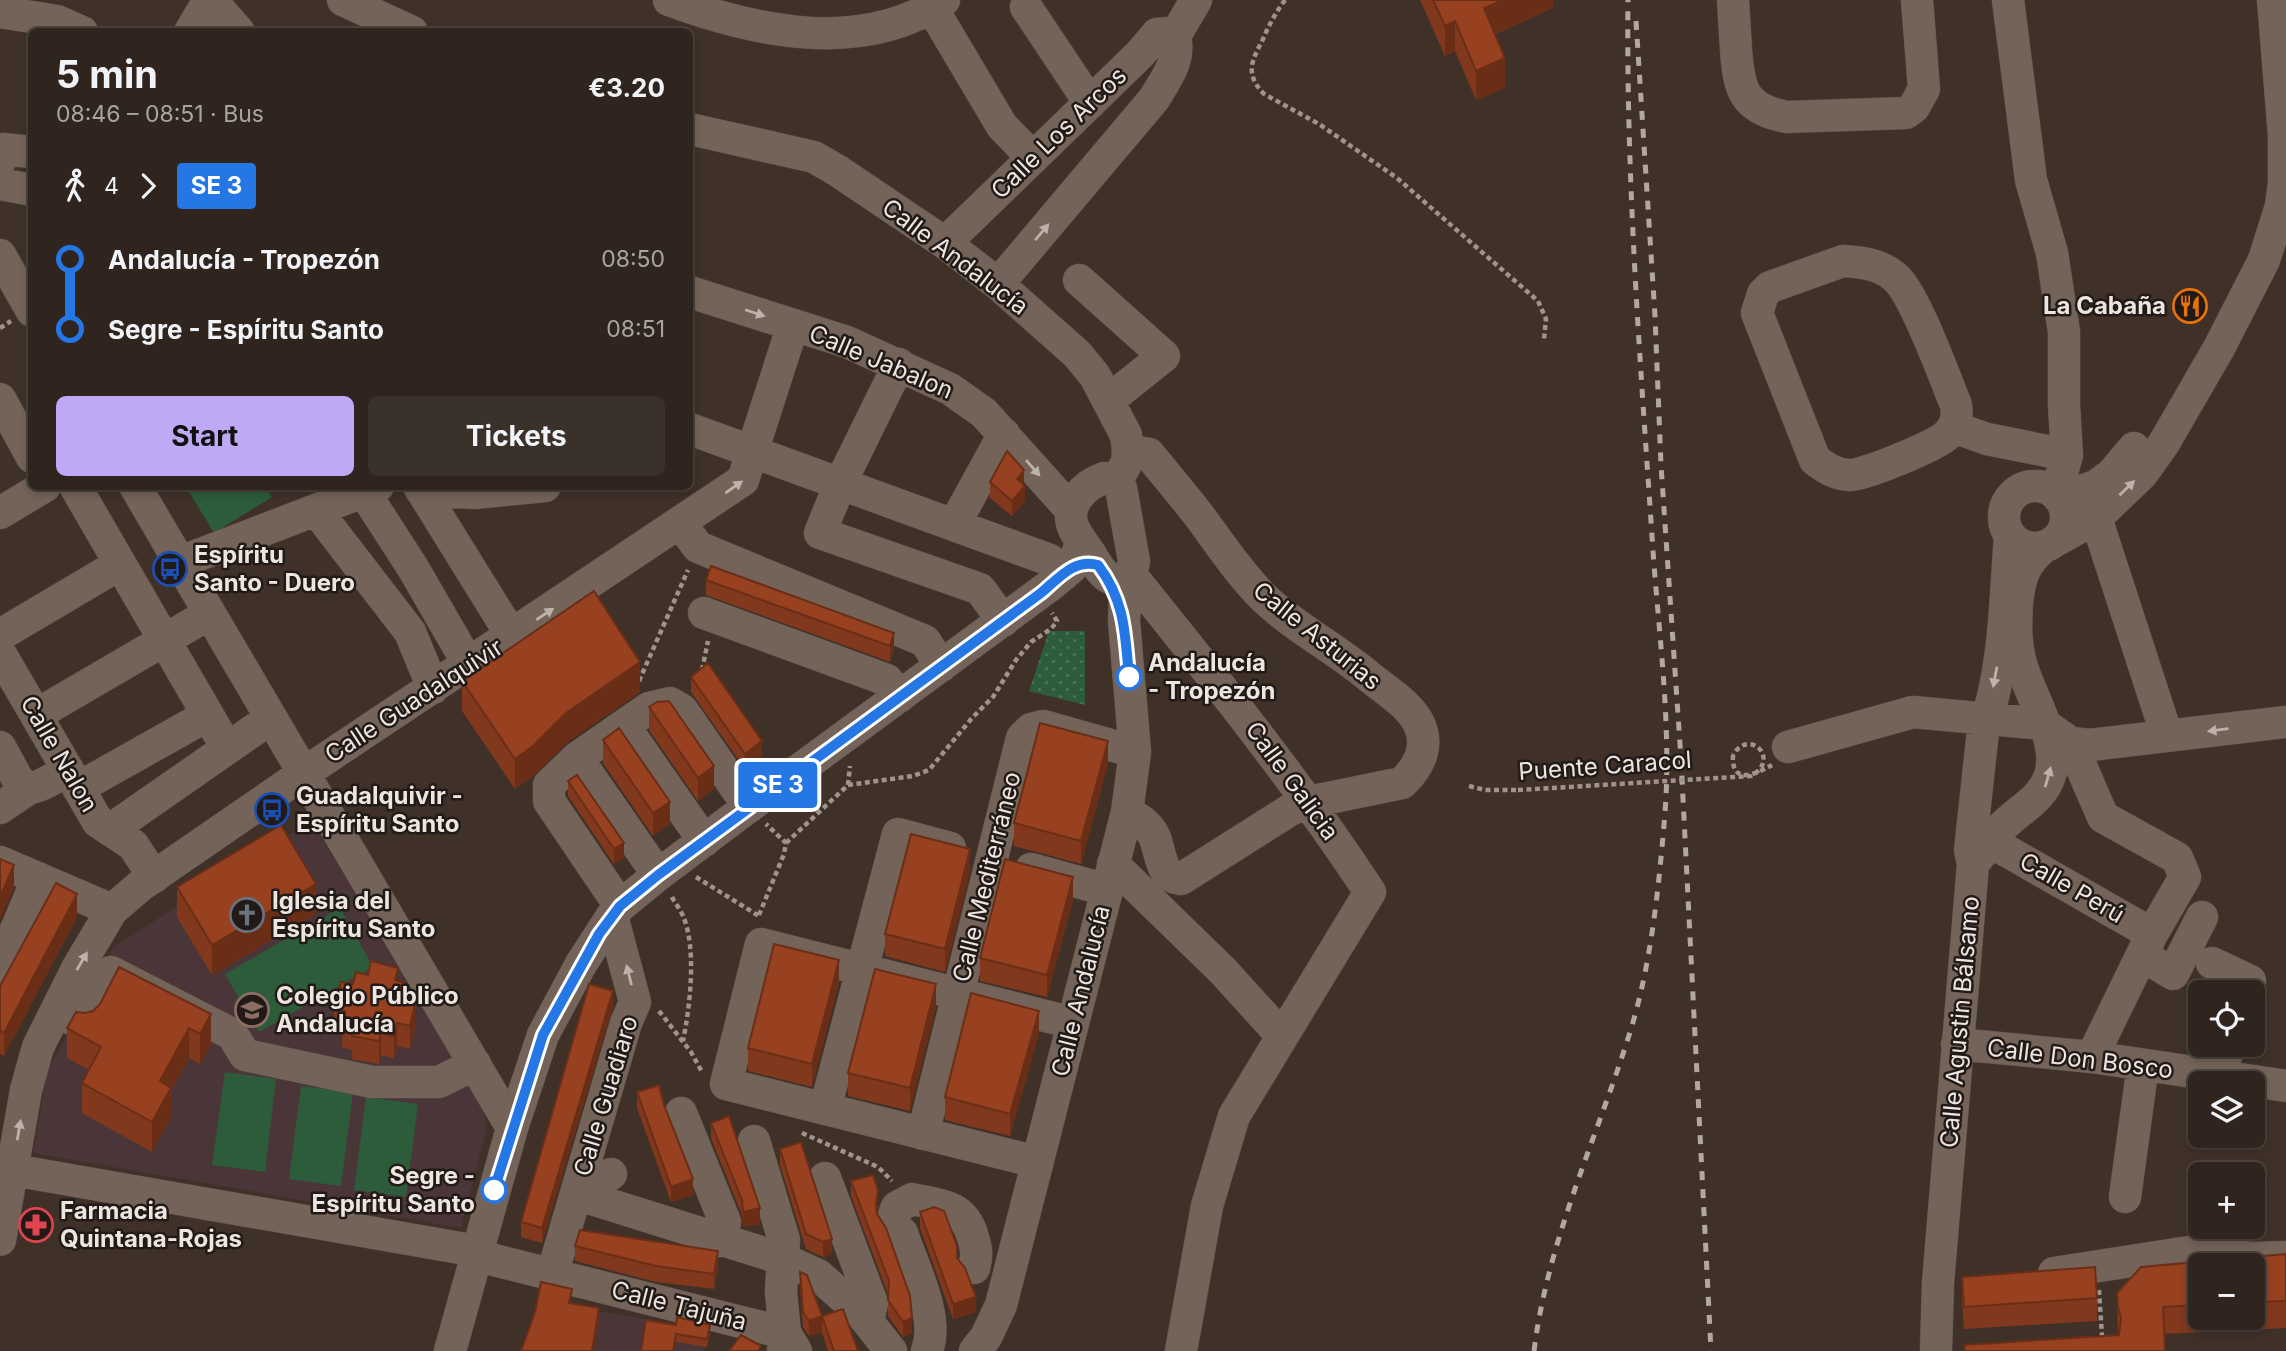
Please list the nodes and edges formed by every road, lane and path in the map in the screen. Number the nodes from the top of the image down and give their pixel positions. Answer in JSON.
{"nodes":[{"id":1,"x":210,"y":0,"type":"edge"},
{"id":2,"x":343,"y":0,"type":"edge"},
{"id":3,"x":669,"y":0,"type":"edge"},
{"id":4,"x":1196,"y":0,"type":"edge"},
{"id":5,"x":1285,"y":0,"type":"edge"},
{"id":6,"x":1733,"y":0,"type":"edge"},
{"id":7,"x":1917,"y":0,"type":"edge"},
{"id":8,"x":2008,"y":0,"type":"edge"},
{"id":9,"x":2254,"y":0,"type":"edge"},
{"id":10,"x":2273,"y":0,"type":"edge"},
{"id":11,"x":938,"y":4,"type":"edge"},
{"id":12,"x":1026,"y":7,"type":"dead end"},
{"id":13,"x":15,"y":15,"type":"edge"},
{"id":14,"x":73,"y":28,"type":"edge"},
{"id":15,"x":192,"y":28,"type":"edge"},
{"id":16,"x":235,"y":28,"type":"edge"},
{"id":17,"x":403,"y":28,"type":"edge"},
{"id":18,"x":1175,"y":36,"type":"junction"},
{"id":19,"x":1090,"y":103,"type":"junction"},
{"id":20,"x":693,"y":131,"type":"edge"},
{"id":21,"x":28,"y":152,"type":"edge"},
{"id":22,"x":1033,"y":158,"type":"junction"},
{"id":23,"x":0,"y":161,"type":"edge"},
{"id":24,"x":0,"y":184,"type":"edge"},
{"id":25,"x":28,"y":189,"type":"edge"},
{"id":26,"x":945,"y":243,"type":"junction"},
{"id":27,"x":0,"y":255,"type":"edge"},
{"id":28,"x":1079,"y":280,"type":"dead end"},
{"id":29,"x":998,"y":284,"type":"junction"},
{"id":30,"x":693,"y":293,"type":"edge"},
{"id":31,"x":28,"y":303,"type":"edge"},
{"id":32,"x":793,"y":325,"type":"junction"},
{"id":33,"x":1544,"y":339,"type":"dead end"},
{"id":34,"x":899,"y":364,"type":"junction"},
{"id":35,"x":0,"y":399,"type":"edge"},
{"id":36,"x":1109,"y":400,"type":"junction"},
{"id":37,"x":1953,"y":427,"type":"junction"},
{"id":38,"x":693,"y":430,"type":"edge"},
{"id":39,"x":1004,"y":433,"type":"junction"},
{"id":40,"x":28,"y":450,"type":"edge"},
{"id":41,"x":1128,"y":450,"type":"junction"},
{"id":42,"x":751,"y":451,"type":"junction"},
{"id":43,"x":2067,"y":455,"type":"junction"},
{"id":44,"x":1116,"y":482,"type":"junction"},
{"id":45,"x":840,"y":484,"type":"junction"},
{"id":46,"x":38,"y":490,"type":"edge"},
{"id":47,"x":77,"y":490,"type":"edge"},
{"id":48,"x":137,"y":490,"type":"edge"},
{"id":49,"x":368,"y":490,"type":"edge"},
{"id":50,"x":372,"y":490,"type":"edge"},
{"id":51,"x":421,"y":490,"type":"edge"},
{"id":52,"x":442,"y":490,"type":"edge"},
{"id":53,"x":505,"y":490,"type":"edge"},
{"id":54,"x":2057,"y":496,"type":"junction"},
{"id":55,"x":316,"y":510,"type":"junction"},
{"id":56,"x":1071,"y":510,"type":"junction"},
{"id":57,"x":0,"y":513,"type":"edge"},
{"id":58,"x":954,"y":525,"type":"junction"},
{"id":59,"x":2099,"y":528,"type":"junction"},
{"id":60,"x":689,"y":535,"type":"junction"},
{"id":61,"x":2010,"y":536,"type":"junction"},
{"id":62,"x":2049,"y":545,"type":"junction"},
{"id":63,"x":178,"y":563,"type":"junction"},
{"id":64,"x":120,"y":564,"type":"junction"},
{"id":65,"x":1090,"y":571,"type":"junction"},
{"id":66,"x":1157,"y":607,"type":"junction"},
{"id":67,"x":209,"y":614,"type":"junction"},
{"id":68,"x":709,"y":615,"type":"joint"},
{"id":69,"x":1124,"y":616,"type":"junction"},
{"id":70,"x":1003,"y":621,"type":"junction"},
{"id":71,"x":0,"y":635,"type":"edge"},
{"id":72,"x":512,"y":636,"type":"junction"},
{"id":73,"x":165,"y":640,"type":"junction"},
{"id":74,"x":0,"y":653,"type":"edge"},
{"id":75,"x":933,"y":654,"type":"junction"},
{"id":76,"x":469,"y":665,"type":"junction"},
{"id":77,"x":631,"y":670,"type":"edge"},
{"id":78,"x":701,"y":674,"type":"edge"},
{"id":79,"x":433,"y":688,"type":"junction"},
{"id":80,"x":899,"y":697,"type":"junction"},
{"id":81,"x":36,"y":715,"type":"junction"},
{"id":82,"x":208,"y":715,"type":"junction"},
{"id":83,"x":1988,"y":717,"type":"junction"},
{"id":84,"x":271,"y":718,"type":"junction"},
{"id":85,"x":2286,"y":722,"type":"edge"},
{"id":86,"x":2044,"y":724,"type":"junction"},
{"id":87,"x":624,"y":726,"type":"junction"},
{"id":88,"x":2167,"y":736,"type":"junction"},
{"id":89,"x":838,"y":742,"type":"junction"},
{"id":90,"x":2071,"y":743,"type":"junction"},
{"id":91,"x":0,"y":747,"type":"edge"},
{"id":92,"x":228,"y":748,"type":"junction"},
{"id":93,"x":1135,"y":752,"type":"junction"},
{"id":94,"x":1784,"y":754,"type":"joint"},
{"id":95,"x":578,"y":758,"type":"junction"},
{"id":96,"x":1759,"y":772,"type":"junction"},
{"id":97,"x":304,"y":773,"type":"junction"},
{"id":98,"x":1743,"y":775,"type":"junction"},
{"id":99,"x":73,"y":779,"type":"junction"},
{"id":100,"x":848,"y":785,"type":"junction"},
{"id":101,"x":1469,"y":786,"type":"dead end"},
{"id":102,"x":28,"y":789,"type":"junction"},
{"id":103,"x":1310,"y":802,"type":"junction"},
{"id":104,"x":749,"y":807,"type":"junction"},
{"id":105,"x":1975,"y":807,"type":"junction"},
{"id":106,"x":0,"y":808,"type":"edge"},
{"id":107,"x":2020,"y":811,"type":"junction"},
{"id":108,"x":1127,"y":812,"type":"junction"},
{"id":109,"x":110,"y":830,"type":"junction"},
{"id":110,"x":786,"y":843,"type":"junction"},
{"id":111,"x":1982,"y":853,"type":"junction"},
{"id":112,"x":681,"y":858,"type":"junction"},
{"id":113,"x":992,"y":859,"type":"junction"},
{"id":114,"x":0,"y":862,"type":"edge"},
{"id":115,"x":154,"y":877,"type":"junction"},
{"id":116,"x":1110,"y":877,"type":"junction"},
{"id":117,"x":38,"y":878,"type":"junction"},
{"id":118,"x":112,"y":911,"type":"junction"},
{"id":119,"x":616,"y":911,"type":"junction"},
{"id":120,"x":2202,"y":917,"type":"dead end"},
{"id":121,"x":760,"y":930,"type":"junction"},
{"id":122,"x":2147,"y":944,"type":"junction"},
{"id":123,"x":2212,"y":964,"type":"dead end"},
{"id":124,"x":0,"y":967,"type":"edge"},
{"id":125,"x":862,"y":970,"type":"junction"},
{"id":126,"x":2248,"y":980,"type":"edge"},
{"id":127,"x":958,"y":994,"type":"junction"},
{"id":128,"x":57,"y":1011,"type":"junction"},
{"id":129,"x":1073,"y":1023,"type":"junction"},
{"id":130,"x":1282,"y":1037,"type":"junction"},
{"id":131,"x":683,"y":1042,"type":"dead end"},
{"id":132,"x":1957,"y":1044,"type":"junction"},
{"id":133,"x":2092,"y":1057,"type":"junction"},
{"id":134,"x":475,"y":1064,"type":"junction"},
{"id":135,"x":2143,"y":1065,"type":"junction"},
{"id":136,"x":2188,"y":1072,"type":"edge"},
{"id":137,"x":2265,"y":1083,"type":"edge"},
{"id":138,"x":2286,"y":1086,"type":"edge"},
{"id":139,"x":13,"y":1087,"type":"edge"},
{"id":140,"x":825,"y":1109,"type":"junction"},
{"id":141,"x":681,"y":1113,"type":"dead end"},
{"id":142,"x":512,"y":1128,"type":"junction"},
{"id":143,"x":923,"y":1133,"type":"junction"},
{"id":144,"x":754,"y":1141,"type":"dead end"},
{"id":145,"x":1037,"y":1163,"type":"junction"},
{"id":146,"x":6,"y":1170,"type":"edge"},
{"id":147,"x":611,"y":1174,"type":"dead end"},
{"id":148,"x":825,"y":1178,"type":"dead end"},
{"id":149,"x":576,"y":1194,"type":"junction"},
{"id":150,"x":2125,"y":1197,"type":"dead end"},
{"id":151,"x":0,"y":1240,"type":"edge"},
{"id":152,"x":721,"y":1241,"type":"junction"},
{"id":153,"x":477,"y":1251,"type":"junction"},
{"id":154,"x":2286,"y":1257,"type":"edge"},
{"id":155,"x":783,"y":1259,"type":"junction"},
{"id":156,"x":974,"y":1268,"type":"dead end"},
{"id":157,"x":2088,"y":1272,"type":"junction"},
{"id":158,"x":552,"y":1275,"type":"junction"},
{"id":159,"x":2025,"y":1277,"type":"edge"},
{"id":160,"x":1973,"y":1281,"type":"edge"},
{"id":161,"x":2140,"y":1281,"type":"edge"},
{"id":162,"x":1938,"y":1283,"type":"junction"},
{"id":163,"x":868,"y":1321,"type":"junction"},
{"id":164,"x":788,"y":1345,"type":"edge"},
{"id":165,"x":450,"y":1351,"type":"edge"},
{"id":166,"x":891,"y":1351,"type":"edge"},
{"id":167,"x":927,"y":1351,"type":"edge"},
{"id":168,"x":975,"y":1351,"type":"edge"},
{"id":169,"x":1181,"y":1351,"type":"edge"},
{"id":170,"x":1936,"y":1351,"type":"edge"},
{"id":171,"x":2103,"y":1351,"type":"edge"}],
"edges":[{"from":1,"to":15,"type":"street"},
{"from":1,"to":16,"type":"street"},
{"from":2,"to":17,"type":"street"},
{"from":3,"to":11,"type":"street"},
{"from":4,"to":18,"type":"street","name":"Calle Los Arcos"},
{"from":5,"to":33,"type":"path"},
{"from":6,"to":7,"type":"street"},
{"from":8,"to":43,"type":"street"},
{"from":9,"to":54,"type":"street"},
{"from":59,"to":10,"type":"street","one_way":true},
{"from":11,"to":22,"type":"street"},
{"from":12,"to":19,"type":"street"},
{"from":13,"to":14,"type":"street"},
{"from":18,"to":19,"type":"street","name":"Calle Los Arcos"},
{"from":29,"to":18,"type":"street","name":"Calle Los Arcos","one_way":true},
{"from":19,"to":22,"type":"street","name":"Calle Los Arcos"},
{"from":20,"to":26,"type":"street","name":"Calle Andalucía"},
{"from":21,"to":23,"type":"street"},
{"from":22,"to":26,"type":"street","name":"Calle Los Arcos"},
{"from":24,"to":25,"type":"street"},
{"from":26,"to":29,"type":"street","name":"Calle Andalucía"},
{"from":27,"to":31,"type":"street"},
{"from":28,"to":36,"type":"street"},
{"from":29,"to":36,"type":"street","name":"Calle Andalucía"},
{"from":30,"to":32,"type":"street","name":"Calle Jabalon","one_way":true},
{"from":32,"to":34,"type":"street","name":"Calle Jabalon"},
{"from":32,"to":42,"type":"street","name":"Calle Guadalquivir"},
{"from":34,"to":39,"type":"street","name":"Calle Jabalon"},
{"from":34,"to":45,"type":"street"},
{"from":35,"to":40,"type":"street"},
{"from":36,"to":41,"type":"street","name":"Calle Andalucía"},
{"from":37,"to":37,"type":"street"},
{"from":37,"to":43,"type":"street"},
{"from":38,"to":42,"type":"street"},
{"from":39,"to":56,"type":"street","name":"Calle Jabalon","one_way":true},
{"from":39,"to":58,"type":"street"},
{"from":41,"to":44,"type":"street"},
{"from":41,"to":103,"type":"street","name":"Calle Asturias"},
{"from":42,"to":45,"type":"street"},
{"from":60,"to":42,"type":"street","name":"Calle Guadalquivir","one_way":true},
{"from":43,"to":54,"type":"street"},
{"from":44,"to":56,"type":"street"},
{"from":44,"to":65,"type":"street"},
{"from":45,"to":58,"type":"street"},
{"from":45,"to":70,"type":"street"},
{"from":46,"to":57,"type":"street"},
{"from":47,"to":64,"type":"street"},
{"from":48,"to":63,"type":"street"},
{"from":49,"to":55,"type":"street"},
{"from":50,"to":76,"type":"street"},
{"from":51,"to":72,"type":"street"},
{"from":52,"to":53,"type":"street"},
{"from":54,"to":61,"type":"street"},
{"from":54,"to":62,"type":"street"},
{"from":55,"to":63,"type":"street"},
{"from":55,"to":79,"type":"street"},
{"from":56,"to":65,"type":"street","name":"Calle Andalucía"},
{"from":58,"to":65,"type":"street"},
{"from":59,"to":62,"type":"street"},
{"from":59,"to":88,"type":"street"},
{"from":72,"to":60,"type":"street","name":"Calle Guadalquivir","one_way":true},
{"from":60,"to":75,"type":"street"},
{"from":60,"to":77,"type":"path"},
{"from":61,"to":62,"type":"street"},
{"from":61,"to":83,"type":"street","one_way":true},
{"from":62,"to":86,"type":"street"},
{"from":63,"to":67,"type":"street"},
{"from":64,"to":71,"type":"street"},
{"from":64,"to":73,"type":"street"},
{"from":65,"to":66,"type":"street","name":"Calle Galicia"},
{"from":65,"to":69,"type":"street","name":"Calle Andalucía"},
{"from":65,"to":70,"type":"street"},
{"from":65,"to":100,"type":"path"},
{"from":66,"to":69,"type":"street"},
{"from":66,"to":103,"type":"street","name":"Calle Galicia"},
{"from":67,"to":73,"type":"street"},
{"from":67,"to":84,"type":"street"},
{"from":68,"to":78,"type":"path"},
{"from":68,"to":80,"type":"street"},
{"from":69,"to":93,"type":"street","name":"Calle Andalucía"},
{"from":70,"to":75,"type":"street"},
{"from":72,"to":76,"type":"street","name":"Calle Guadalquivir"},
{"from":73,"to":81,"type":"street"},
{"from":73,"to":82,"type":"street"},
{"from":74,"to":81,"type":"street","name":"Calle Nalon"},
{"from":75,"to":80,"type":"street"},
{"from":76,"to":79,"type":"street","name":"Calle Guadalquivir"},
{"from":79,"to":97,"type":"street","name":"Calle Guadalquivir"},
{"from":80,"to":89,"type":"street"},
{"from":81,"to":99,"type":"street","name":"Calle Nalon"},
{"from":82,"to":92,"type":"street"},
{"from":82,"to":99,"type":"street"},
{"from":83,"to":86,"type":"street"},
{"from":83,"to":94,"type":"street"},
{"from":83,"to":105,"type":"street"},
{"from":84,"to":92,"type":"street"},
{"from":84,"to":97,"type":"street"},
{"from":85,"to":88,"type":"street","one_way":true},
{"from":86,"to":90,"type":"street"},
{"from":107,"to":86,"type":"street","one_way":true},
{"from":87,"to":95,"type":"street","name":"Calle Guadiaro"},
{"from":87,"to":104,"type":"street","name":"Calle Guadiaro"},
{"from":87,"to":112,"type":"street"},
{"from":88,"to":90,"type":"street"},
{"from":89,"to":100,"type":"path"},
{"from":89,"to":104,"type":"street"},
{"from":90,"to":122,"type":"street","name":"Calle Perú"},
{"from":91,"to":102,"type":"street"},
{"from":92,"to":109,"type":"street"},
{"from":93,"to":108,"type":"street","name":"Calle Andalucía"},
{"from":93,"to":113,"type":"street","name":"Calle Mediterráneo"},
{"from":94,"to":96,"type":"path","name":"Puente Caracol"},
{"from":95,"to":112,"type":"street"},
{"from":95,"to":119,"type":"street","name":"Calle Guadiaro"},
{"from":96,"to":98,"type":"path","name":"Puente Caracol"},
{"from":96,"to":98,"type":"path","bridge":true},
{"from":97,"to":115,"type":"street","name":"Calle Guadalquivir"},
{"from":97,"to":134,"type":"street"},
{"from":98,"to":101,"type":"path","name":"Puente Caracol","bridge":true},
{"from":99,"to":102,"type":"street"},
{"from":99,"to":109,"type":"street","name":"Calle Nalon"},
{"from":100,"to":110,"type":"path"},
{"from":102,"to":106,"type":"street"},
{"from":103,"to":108,"type":"street"},
{"from":103,"to":130,"type":"street","name":"Calle Galicia"},
{"from":104,"to":110,"type":"path"},
{"from":104,"to":112,"type":"street"},
{"from":105,"to":107,"type":"street"},
{"from":105,"to":111,"type":"street","name":"Calle Agustin Bálsamo"},
{"from":107,"to":111,"type":"street"},
{"from":108,"to":116,"type":"street","name":"Calle Andalucía"},
{"from":109,"to":115,"type":"street","name":"Calle Nalon"},
{"from":110,"to":121,"type":"path"},
{"from":111,"to":122,"type":"street","name":"Calle Perú"},
{"from":111,"to":132,"type":"street","name":"Calle Agustin Bálsamo"},
{"from":112,"to":119,"type":"street"},
{"from":112,"to":121,"type":"path"},
{"from":112,"to":131,"type":"path"},
{"from":113,"to":116,"type":"street"},
{"from":113,"to":125,"type":"street"},
{"from":113,"to":127,"type":"street","name":"Calle Mediterráneo"},
{"from":114,"to":117,"type":"street"},
{"from":115,"to":118,"type":"street","name":"Calle Guadalquivir"},
{"from":116,"to":129,"type":"street","name":"Calle Andalucía"},
{"from":116,"to":130,"type":"street"},
{"from":117,"to":118,"type":"street"},
{"from":117,"to":124,"type":"street"},
{"from":128,"to":118,"type":"street","name":"Calle Guadalquivir","one_way":true},
{"from":119,"to":142,"type":"street"},
{"from":149,"to":119,"type":"street","name":"Calle Guadiaro","one_way":true},
{"from":120,"to":122,"type":"street","name":"Calle Perú"},
{"from":121,"to":125,"type":"street"},
{"from":121,"to":140,"type":"street"},
{"from":122,"to":133,"type":"street","name":"Calle Perú"},
{"from":123,"to":126,"type":"street"},
{"from":125,"to":127,"type":"street"},
{"from":125,"to":140,"type":"street"},
{"from":127,"to":129,"type":"street"},
{"from":127,"to":143,"type":"street","name":"Calle Mediterráneo"},
{"from":128,"to":134,"type":"street"},
{"from":128,"to":139,"type":"street","name":"Calle Guadalquivir"},
{"from":129,"to":145,"type":"street","name":"Calle Andalucía"},
{"from":130,"to":169,"type":"street"},
{"from":132,"to":133,"type":"street","name":"Calle Don Bosco"},
{"from":132,"to":162,"type":"street","name":"Calle Agustin Bálsamo"},
{"from":133,"to":135,"type":"street","name":"Calle Don Bosco"},
{"from":134,"to":142,"type":"street"},
{"from":135,"to":136,"type":"street","name":"Calle Don Bosco"},
{"from":135,"to":150,"type":"street"},
{"from":137,"to":138,"type":"street","name":"Calle Don Bosco"},
{"from":146,"to":139,"type":"street","name":"Calle Guadalquivir","one_way":true},
{"from":140,"to":143,"type":"street"},
{"from":141,"to":152,"type":"street"},
{"from":142,"to":153,"type":"street"},
{"from":143,"to":145,"type":"street"},
{"from":144,"to":155,"type":"street"},
{"from":145,"to":168,"type":"street","name":"Calle Andalucía"},
{"from":146,"to":151,"type":"street","name":"Calle Guadalquivir"},
{"from":146,"to":153,"type":"street","name":"Calle Tajuña"},
{"from":147,"to":149,"type":"street"},
{"from":148,"to":163,"type":"street"},
{"from":149,"to":152,"type":"street"},
{"from":149,"to":158,"type":"street","name":"Calle Guadiaro"},
{"from":152,"to":155,"type":"street"},
{"from":153,"to":158,"type":"street","name":"Calle Tajuña"},
{"from":153,"to":165,"type":"street"},
{"from":154,"to":157,"type":"street"},
{"from":155,"to":163,"type":"street"},
{"from":155,"to":164,"type":"street"},
{"from":156,"to":167,"type":"street"},
{"from":157,"to":159,"type":"street"},
{"from":157,"to":161,"type":"street"},
{"from":157,"to":171,"type":"path"},
{"from":158,"to":164,"type":"street","name":"Calle Tajuña"},
{"from":160,"to":162,"type":"street"},
{"from":162,"to":170,"type":"street","name":"Calle Agustin Bálsamo"},
{"from":163,"to":166,"type":"street"}]}
